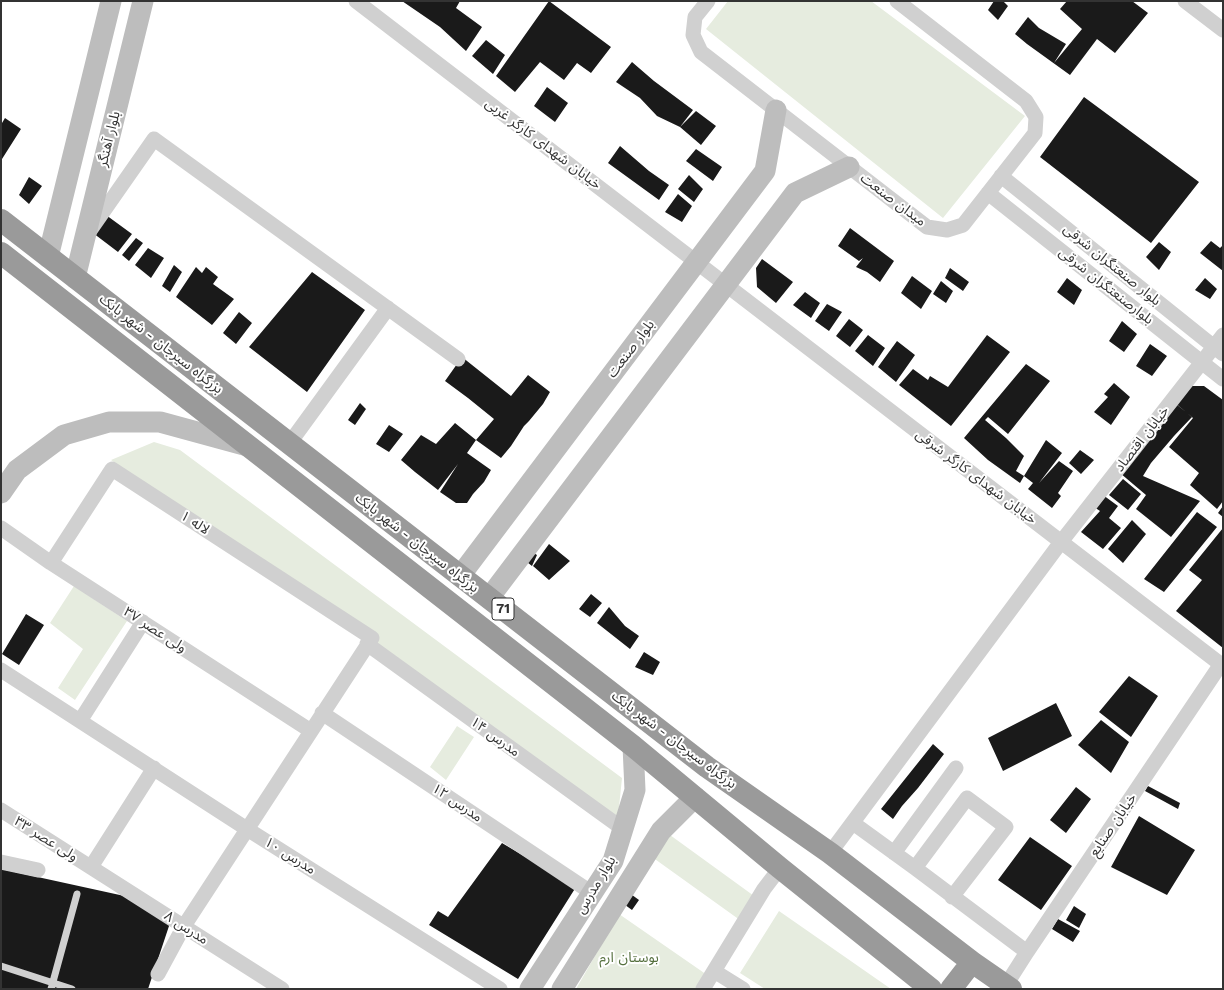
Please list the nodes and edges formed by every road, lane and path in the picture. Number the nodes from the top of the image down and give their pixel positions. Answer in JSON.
{"nodes":[{"id":1,"x":111,"y":1,"type":"edge"},
{"id":2,"x":143,"y":1,"type":"edge"},
{"id":3,"x":356,"y":1,"type":"edge"},
{"id":4,"x":708,"y":1,"type":"edge"},
{"id":5,"x":897,"y":1,"type":"edge"},
{"id":6,"x":1185,"y":1,"type":"edge"},
{"id":7,"x":914,"y":6,"type":"edge"},
{"id":8,"x":1223,"y":30,"type":"edge"},
{"id":9,"x":776,"y":110,"type":"junction"},
{"id":10,"x":849,"y":167,"type":"junction"},
{"id":11,"x":1001,"y":176,"type":"junction"},
{"id":12,"x":988,"y":193,"type":"junction"},
{"id":13,"x":1045,"y":212,"type":"junction"},
{"id":14,"x":1,"y":220,"type":"edge"},
{"id":15,"x":1032,"y":228,"type":"junction"},
{"id":16,"x":84,"y":240,"type":"junction"},
{"id":17,"x":1,"y":253,"type":"edge"},
{"id":18,"x":48,"y":257,"type":"junction"},
{"id":19,"x":697,"y":262,"type":"junction"},
{"id":20,"x":75,"y":278,"type":"junction"},
{"id":21,"x":728,"y":286,"type":"junction"},
{"id":22,"x":388,"y":308,"type":"junction"},
{"id":23,"x":1220,"y":345,"type":"edge"},
{"id":24,"x":458,"y":359,"type":"dead end"},
{"id":25,"x":1202,"y":362,"type":"junction"},
{"id":26,"x":1223,"y":379,"type":"edge"},
{"id":27,"x":289,"y":444,"type":"junction"},
{"id":28,"x":248,"y":446,"type":"junction"},
{"id":29,"x":1,"y":493,"type":"edge"},
{"id":30,"x":1,"y":528,"type":"edge"},
{"id":31,"x":1061,"y":542,"type":"junction"},
{"id":32,"x":51,"y":562,"type":"junction"},
{"id":33,"x":460,"y":576,"type":"junction"},
{"id":34,"x":489,"y":598,"type":"junction"},
{"id":35,"x":144,"y":622,"type":"junction"},
{"id":36,"x":369,"y":641,"type":"junction"},
{"id":37,"x":1222,"y":665,"type":"edge"},
{"id":38,"x":1,"y":670,"type":"edge"},
{"id":39,"x":322,"y":713,"type":"junction"},
{"id":40,"x":80,"y":721,"type":"junction"},
{"id":41,"x":311,"y":731,"type":"junction"},
{"id":42,"x":633,"y":746,"type":"junction"},
{"id":43,"x":154,"y":768,"type":"junction"},
{"id":44,"x":956,"y":768,"type":"dead end"},
{"id":45,"x":695,"y":797,"type":"junction"},
{"id":46,"x":1,"y":810,"type":"edge"},
{"id":47,"x":852,"y":823,"type":"junction"},
{"id":48,"x":247,"y":829,"type":"junction"},
{"id":49,"x":623,"y":829,"type":"junction"},
{"id":50,"x":830,"y":853,"type":"junction"},
{"id":51,"x":894,"y":853,"type":"junction"},
{"id":52,"x":613,"y":861,"type":"junction"},
{"id":53,"x":1,"y":862,"type":"edge"},
{"id":54,"x":91,"y":867,"type":"junction"},
{"id":55,"x":780,"y":868,"type":"junction"},
{"id":56,"x":915,"y":868,"type":"junction"},
{"id":57,"x":38,"y":870,"type":"dead end"},
{"id":58,"x":633,"y":875,"type":"junction"},
{"id":59,"x":592,"y":893,"type":"junction"},
{"id":60,"x":77,"y":894,"type":"dead end"},
{"id":61,"x":952,"y":897,"type":"junction"},
{"id":62,"x":184,"y":926,"type":"junction"},
{"id":63,"x":1027,"y":952,"type":"junction"},
{"id":64,"x":972,"y":962,"type":"junction"},
{"id":65,"x":1,"y":966,"type":"edge"},
{"id":66,"x":714,"y":971,"type":"junction"},
{"id":67,"x":158,"y":974,"type":"dead end"},
{"id":68,"x":52,"y":986,"type":"edge"},
{"id":69,"x":1008,"y":987,"type":"edge"},
{"id":70,"x":72,"y":989,"type":"edge"},
{"id":71,"x":282,"y":989,"type":"edge"},
{"id":72,"x":500,"y":989,"type":"edge"},
{"id":73,"x":530,"y":989,"type":"edge"},
{"id":74,"x":562,"y":989,"type":"edge"},
{"id":75,"x":703,"y":989,"type":"edge"},
{"id":76,"x":743,"y":989,"type":"edge"},
{"id":77,"x":931,"y":989,"type":"edge"},
{"id":78,"x":951,"y":989,"type":"edge"}],
"edges":[{"from":1,"to":18,"type":"street"},
{"from":2,"to":16,"type":"street","name":"بلوار آهنگر"},
{"from":3,"to":19,"type":"street","name":"خیابان شهدای کارگر غربی"},
{"from":4,"to":9,"type":"street","name":"میدان صنعت"},
{"from":5,"to":7,"type":"street","name":"میدان صنعت"},
{"from":6,"to":8,"type":"street"},
{"from":7,"to":11,"type":"street","name":"میدان صنعت"},
{"from":9,"to":10,"type":"street","name":"میدان صنعت"},
{"from":9,"to":19,"type":"street","name":"بلوار صنعت"},
{"from":10,"to":12,"type":"street","name":"میدان صنعت"},
{"from":10,"to":21,"type":"street"},
{"from":11,"to":12,"type":"street","name":"میدان صنعت"},
{"from":11,"to":13,"type":"street","name":"بلوار صنعتگران شرقی"},
{"from":12,"to":15,"type":"street","name":"بلوارصنعتگران شرقی"},
{"from":13,"to":15,"type":"street"},
{"from":13,"to":23,"type":"street","name":"بلوار صنعتگران شرقی"},
{"from":14,"to":18,"type":"highway","name":"بزرگراه سیرجان - شهر بابک","number":"71"},
{"from":15,"to":25,"type":"street","name":"بلوارصنعتگران شرقی"},
{"from":16,"to":20,"type":"street","name":"بلوار آهنگر"},
{"from":16,"to":22,"type":"street"},
{"from":17,"to":28,"type":"highway","name":"بزرگراه سیرجان - شهر بابک","number":"71"},
{"from":18,"to":20,"type":"highway","name":"بزرگراه سیرجان - شهر بابک","number":"71"},
{"from":19,"to":21,"type":"street","name":"خیابان شهدای کارگر غربی"},
{"from":19,"to":33,"type":"street","name":"بلوار صنعت"},
{"from":20,"to":27,"type":"highway","name":"بزرگراه سیرجان - شهر بابک","number":"71"},
{"from":21,"to":31,"type":"street","name":"خیابان شهدای کارگر شرقی"},
{"from":21,"to":34,"type":"street"},
{"from":22,"to":24,"type":"street"},
{"from":22,"to":27,"type":"street"},
{"from":23,"to":25,"type":"street","name":"خیابان اقتصاد"},
{"from":25,"to":26,"type":"street","name":"بلوارصنعتگران شرقی"},
{"from":25,"to":31,"type":"street","name":"خیابان اقتصاد"},
{"from":27,"to":33,"type":"highway","name":"بزرگراه سیرجان - شهر بابک","number":"71"},
{"from":28,"to":29,"type":"street"},
{"from":28,"to":42,"type":"highway","name":"بزرگراه سیرجان - شهر بابک","number":"71"},
{"from":30,"to":32,"type":"street","name":"ولی عصر ۳۷"},
{"from":31,"to":37,"type":"street","name":"خیابان شهدای کارگر شرقی"},
{"from":31,"to":47,"type":"street","name":"خیابان اقتصاد"},
{"from":32,"to":35,"type":"street","name":"ولی عصر ۳۷"},
{"from":32,"to":36,"type":"street","name":"لاله ۱"},
{"from":33,"to":34,"type":"highway","name":"بزرگراه سیرجان - شهر بابک","number":"71"},
{"from":34,"to":50,"type":"highway","name":"بزرگراه سیرجان - شهر بابک","number":"71"},
{"from":35,"to":40,"type":"street"},
{"from":35,"to":41,"type":"street","name":"ولی عصر ۳۷"},
{"from":36,"to":39,"type":"street"},
{"from":36,"to":49,"type":"street","name":"مدرس ۱۴"},
{"from":37,"to":63,"type":"street","name":"خیابان صنایع"},
{"from":38,"to":40,"type":"street","name":"مدرس ۱۰"},
{"from":39,"to":41,"type":"street"},
{"from":39,"to":59,"type":"street","name":"مدرس ۱۲"},
{"from":40,"to":43,"type":"street","name":"مدرس ۱۰"},
{"from":41,"to":48,"type":"street"},
{"from":42,"to":45,"type":"highway","name":"بزرگراه سیرجان - شهر بابک","number":"71"},
{"from":42,"to":49,"type":"street","name":"بلوار مدرس"},
{"from":43,"to":48,"type":"street","name":"مدرس ۱۰"},
{"from":43,"to":54,"type":"street"},
{"from":44,"to":51,"type":"street"},
{"from":45,"to":55,"type":"highway","name":"بزرگراه سیرجان - شهر بابک","number":"71"},
{"from":45,"to":58,"type":"street","name":"بلوار مدرس"},
{"from":46,"to":54,"type":"street","name":"ولی عصر ۳۳"},
{"from":47,"to":50,"type":"street","name":"خیابان اقتصاد"},
{"from":47,"to":51,"type":"street"},
{"from":48,"to":62,"type":"street"},
{"from":48,"to":72,"type":"street","name":"مدرس ۱۰"},
{"from":49,"to":52,"type":"street","name":"بلوار مدرس"},
{"from":50,"to":64,"type":"highway","name":"بزرگراه سیرجان - شهر بابک","number":"71"},
{"from":51,"to":56,"type":"street"},
{"from":52,"to":58,"type":"street"},
{"from":52,"to":59,"type":"street","name":"بلوار مدرس"},
{"from":53,"to":57,"type":"street"},
{"from":54,"to":62,"type":"street","name":"مدرس ۸"},
{"from":55,"to":66,"type":"street"},
{"from":55,"to":77,"type":"highway","name":"بزرگراه سیرجان - شهر بابک","number":"71"},
{"from":56,"to":61,"type":"street"},
{"from":56,"to":61,"type":"street"},
{"from":58,"to":74,"type":"street","name":"بلوار مدرس"},
{"from":59,"to":73,"type":"street","name":"بلوار مدرس"},
{"from":60,"to":68,"type":"lane"},
{"from":61,"to":63,"type":"street"},
{"from":62,"to":67,"type":"street"},
{"from":62,"to":71,"type":"street","name":"مدرس ۸"},
{"from":63,"to":69,"type":"street","name":"خیابان صنایع"},
{"from":64,"to":69,"type":"highway","name":"بزرگراه سیرجان - شهر بابک","number":"71"},
{"from":64,"to":78,"type":"highway"},
{"from":65,"to":68,"type":"lane"},
{"from":66,"to":75,"type":"street"},
{"from":66,"to":76,"type":"street"},
{"from":68,"to":70,"type":"lane"}]}
